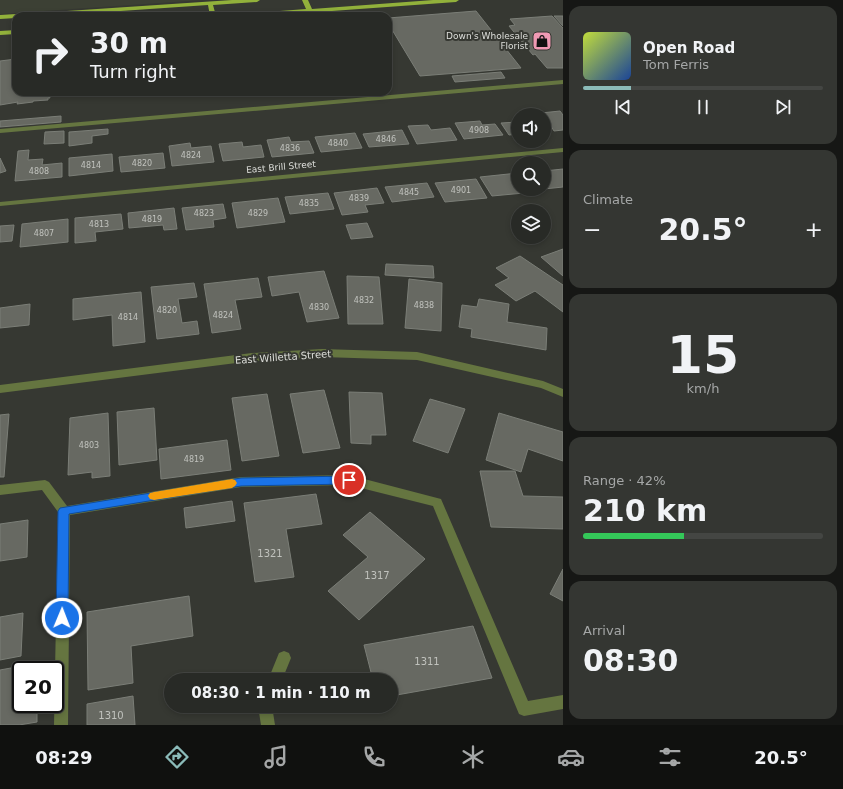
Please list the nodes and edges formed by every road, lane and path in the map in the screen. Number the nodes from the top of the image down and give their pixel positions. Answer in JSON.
{"nodes":[{"id":1,"x":257,"y":0,"type":"edge"},
{"id":2,"x":305,"y":0,"type":"edge"},
{"id":3,"x":456,"y":0,"type":"edge"},
{"id":4,"x":210,"y":3,"type":"junction"},
{"id":5,"x":310,"y":11,"type":"junction"},
{"id":6,"x":80,"y":12,"type":"edge"},
{"id":7,"x":212,"y":12,"type":"edge"},
{"id":8,"x":296,"y":12,"type":"edge"},
{"id":9,"x":12,"y":16,"type":"edge"},
{"id":10,"x":0,"y":18,"type":"edge"},
{"id":11,"x":12,"y":32,"type":"edge"},
{"id":12,"x":0,"y":33,"type":"edge"},
{"id":13,"x":563,"y":82,"type":"edge"},
{"id":14,"x":0,"y":131,"type":"edge"},
{"id":15,"x":563,"y":150,"type":"edge"},
{"id":16,"x":0,"y":204,"type":"edge"},
{"id":17,"x":0,"y":389,"type":"edge"},
{"id":18,"x":563,"y":393,"type":"edge"},
{"id":19,"x":0,"y":490,"type":"edge"},
{"id":20,"x":64,"y":511,"type":"junction"},
{"id":21,"x":284,"y":658,"type":"dead end"},
{"id":22,"x":278,"y":673,"type":"edge"},
{"id":23,"x":563,"y":702,"type":"edge"},
{"id":24,"x":266,"y":713,"type":"edge"},
{"id":25,"x":61,"y":725,"type":"edge"},
{"id":26,"x":268,"y":725,"type":"edge"}],
"edges":[{"from":1,"to":4,"type":"main road"},
{"from":2,"to":5,"type":"main road"},
{"from":3,"to":5,"type":"main road"},
{"from":4,"to":6,"type":"main road"},
{"from":4,"to":7,"type":"main road"},
{"from":5,"to":8,"type":"main road"},
{"from":9,"to":10,"type":"main road"},
{"from":11,"to":12,"type":"main road"},
{"from":13,"to":14,"type":"street"},
{"from":15,"to":16,"type":"street","name":"East Brill Street"},
{"from":17,"to":18,"type":"street","name":"East Willetta Street"},
{"from":19,"to":20,"type":"street"},
{"from":20,"to":23,"type":"street"},
{"from":20,"to":25,"type":"street"},
{"from":21,"to":22,"type":"street"},
{"from":24,"to":26,"type":"street"}]}
